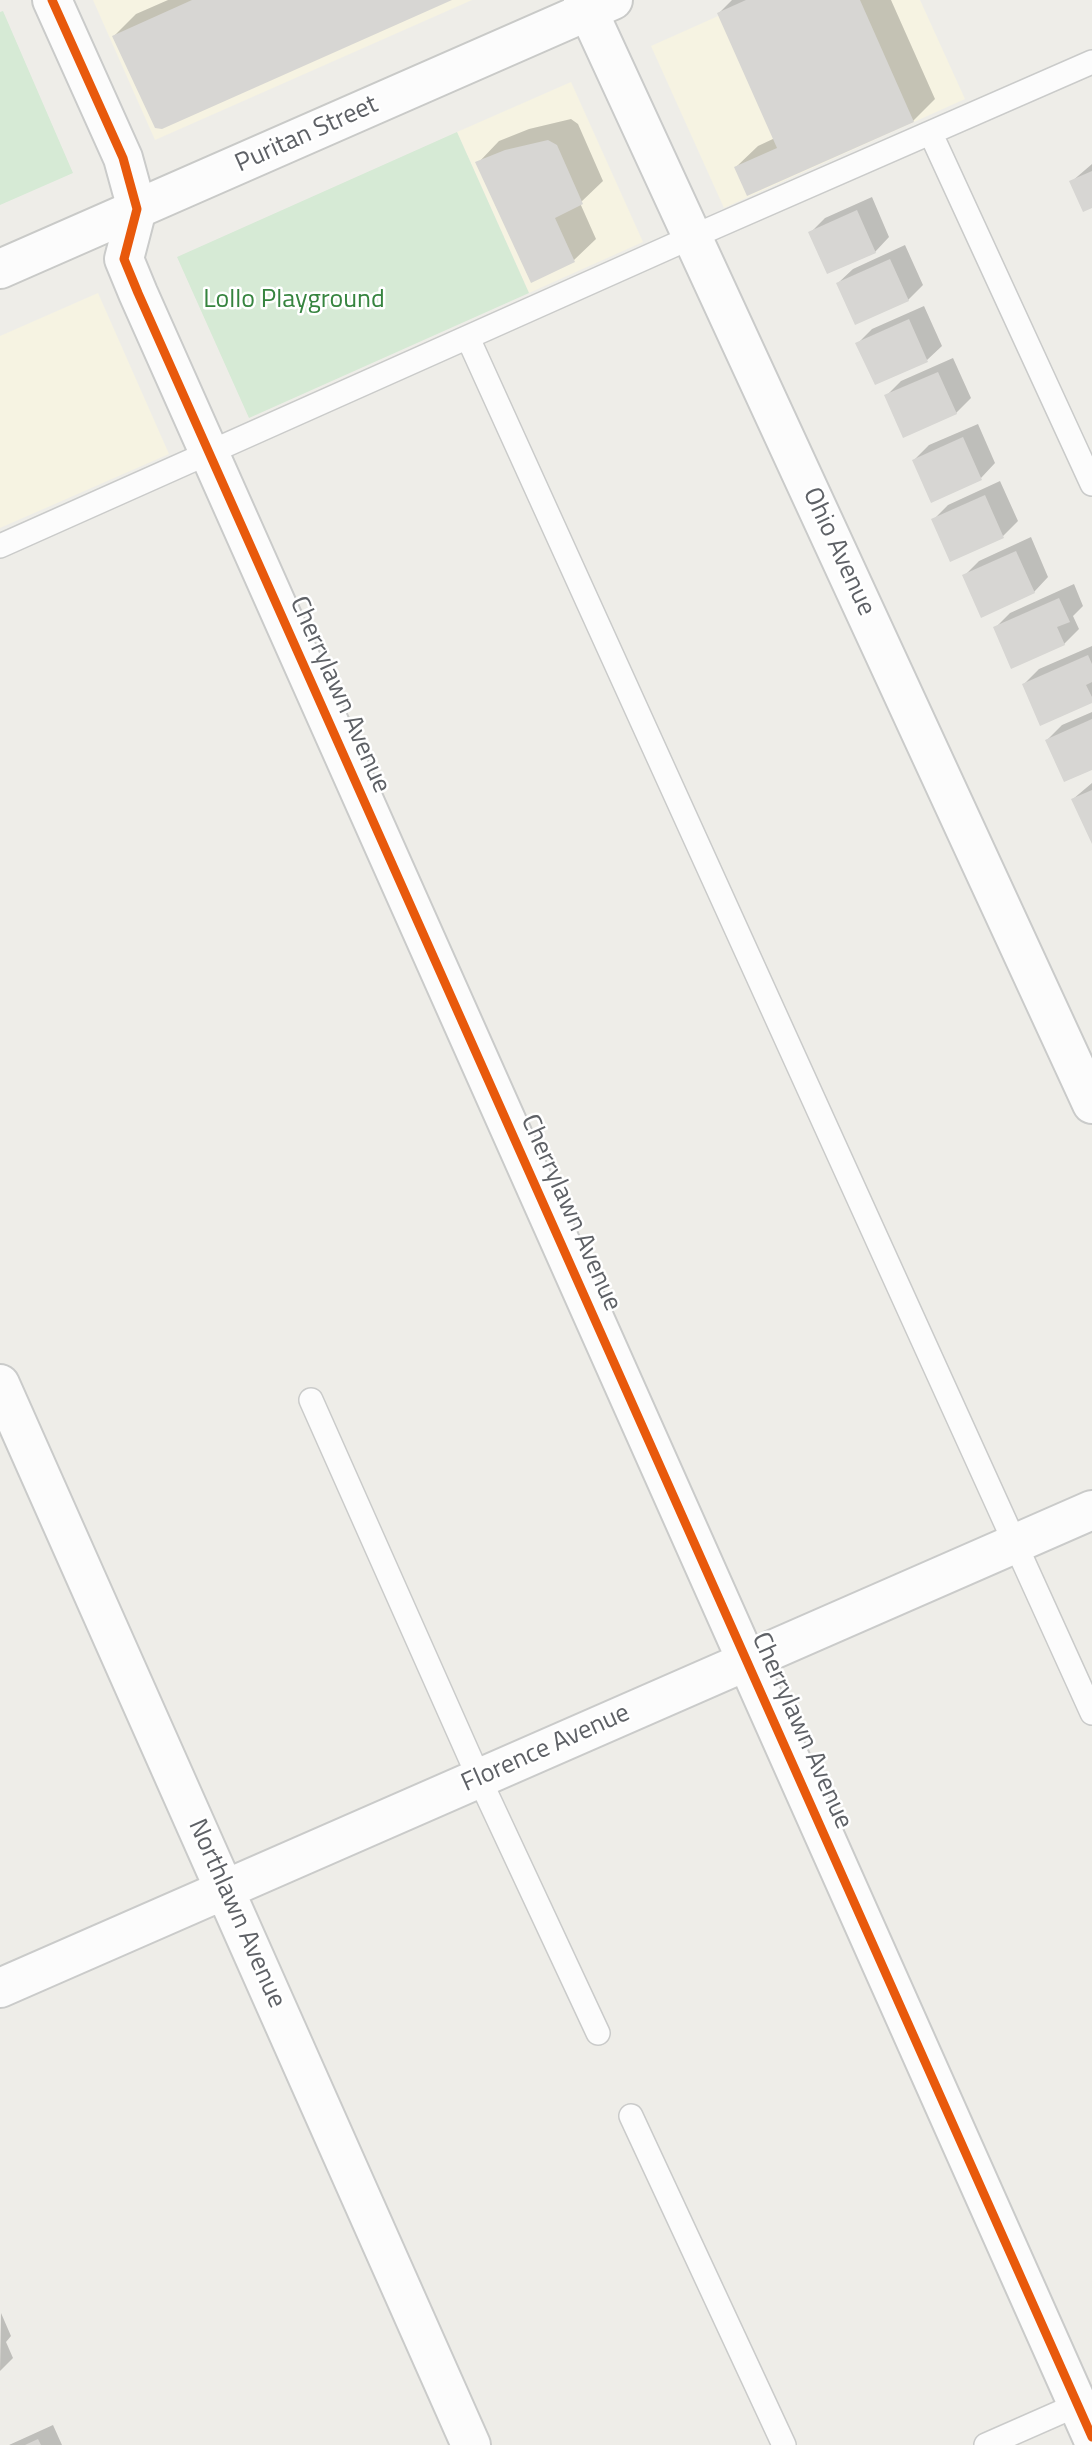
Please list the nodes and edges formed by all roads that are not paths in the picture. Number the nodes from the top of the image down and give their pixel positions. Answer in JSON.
{"nodes":[{"id":1,"x":52,"y":0,"type":"edge"},
{"id":2,"x":595,"y":4,"type":"edge"},
{"id":3,"x":1092,"y":62,"type":"edge"},
{"id":4,"x":931,"y":134,"type":"junction"},
{"id":5,"x":137,"y":209,"type":"junction"},
{"id":6,"x":692,"y":237,"type":"junction"},
{"id":7,"x":0,"y":269,"type":"edge"},
{"id":8,"x":468,"y":338,"type":"junction"},
{"id":9,"x":209,"y":455,"type":"junction"},
{"id":10,"x":1092,"y":485,"type":"edge"},
{"id":11,"x":0,"y":546,"type":"edge"},
{"id":12,"x":1092,"y":1104,"type":"edge"},
{"id":13,"x":0,"y":1384,"type":"edge"},
{"id":14,"x":312,"y":1400,"type":"dead end"},
{"id":15,"x":1092,"y":1510,"type":"edge"},
{"id":16,"x":1015,"y":1544,"type":"junction"},
{"id":17,"x":747,"y":1661,"type":"junction"},
{"id":18,"x":1092,"y":1713,"type":"edge"},
{"id":19,"x":479,"y":1778,"type":"junction"},
{"id":20,"x":225,"y":1888,"type":"junction"},
{"id":21,"x":0,"y":1988,"type":"edge"},
{"id":22,"x":598,"y":2033,"type":"dead end"},
{"id":23,"x":631,"y":2116,"type":"dead end"},
{"id":24,"x":1087,"y":2413,"type":"edge"},
{"id":25,"x":471,"y":2445,"type":"edge"},
{"id":26,"x":784,"y":2445,"type":"edge"},
{"id":27,"x":986,"y":2445,"type":"edge"}],
"edges":[{"from":1,"to":5,"type":"street","name":"Cherrylawn Avenue"},
{"from":2,"to":5,"type":"street","name":"Puritan Street"},
{"from":2,"to":6,"type":"street","name":"Ohio Avenue"},
{"from":3,"to":4,"type":"lane"},
{"from":4,"to":6,"type":"lane"},
{"from":4,"to":10,"type":"lane"},
{"from":5,"to":7,"type":"street","name":"Puritan Street"},
{"from":5,"to":9,"type":"street","name":"Cherrylawn Avenue"},
{"from":6,"to":8,"type":"lane"},
{"from":6,"to":12,"type":"street","name":"Ohio Avenue"},
{"from":8,"to":9,"type":"lane"},
{"from":8,"to":16,"type":"lane"},
{"from":9,"to":11,"type":"lane"},
{"from":9,"to":17,"type":"street","name":"Cherrylawn Avenue"},
{"from":13,"to":20,"type":"street","name":"Northlawn Avenue"},
{"from":14,"to":19,"type":"lane"},
{"from":15,"to":16,"type":"street","name":"Florence Avenue"},
{"from":16,"to":17,"type":"street","name":"Florence Avenue"},
{"from":16,"to":18,"type":"lane"},
{"from":17,"to":19,"type":"street","name":"Florence Avenue"},
{"from":17,"to":24,"type":"street","name":"Cherrylawn Avenue"},
{"from":19,"to":20,"type":"street","name":"Florence Avenue"},
{"from":19,"to":22,"type":"lane"},
{"from":20,"to":21,"type":"street","name":"Florence Avenue"},
{"from":20,"to":25,"type":"street","name":"Northlawn Avenue"},
{"from":23,"to":26,"type":"lane"},
{"from":24,"to":27,"type":"lane"}]}
